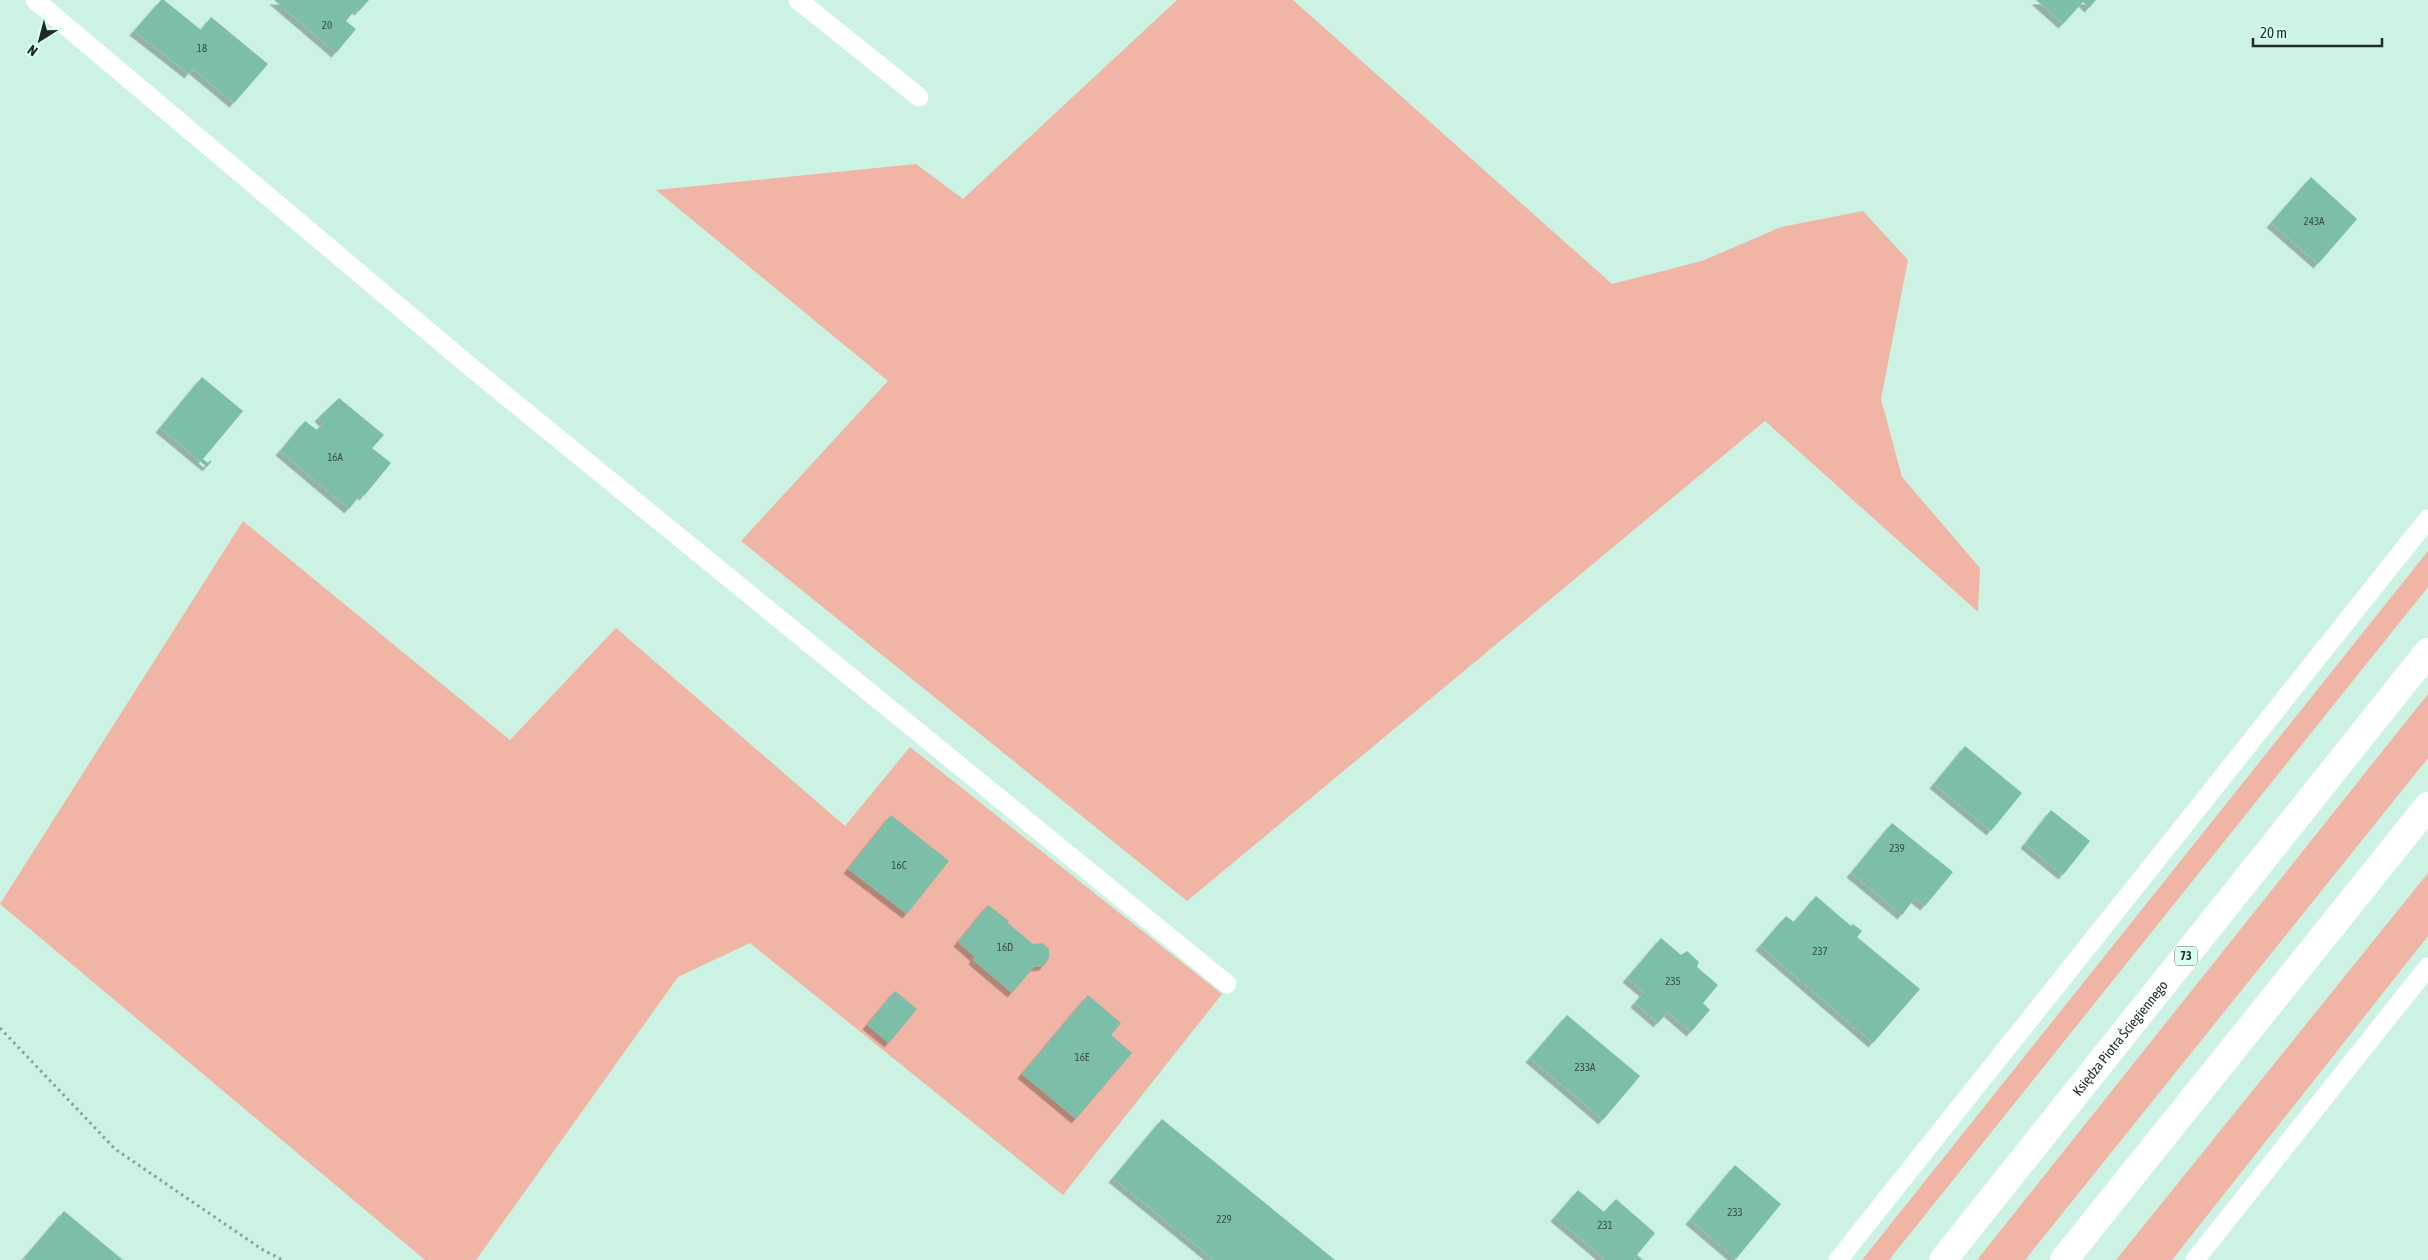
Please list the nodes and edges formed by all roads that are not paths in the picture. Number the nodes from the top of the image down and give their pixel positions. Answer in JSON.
{"nodes":[{"id":1,"x":35,"y":0,"type":"edge"},
{"id":2,"x":798,"y":0,"type":"edge"},
{"id":3,"x":919,"y":97,"type":"dead end"},
{"id":4,"x":2428,"y":519,"type":"edge"},
{"id":5,"x":2428,"y":652,"type":"edge"},
{"id":6,"x":2428,"y":806,"type":"edge"},
{"id":7,"x":2428,"y":967,"type":"edge"},
{"id":8,"x":1227,"y":984,"type":"dead end"},
{"id":9,"x":1838,"y":1260,"type":"edge"},
{"id":10,"x":1943,"y":1260,"type":"edge"},
{"id":11,"x":2064,"y":1260,"type":"edge"},
{"id":12,"x":2195,"y":1260,"type":"edge"}],
"edges":[{"from":1,"to":8,"type":"lane"},
{"from":2,"to":3,"type":"lane"},
{"from":4,"to":9,"type":"lane"},
{"from":5,"to":10,"type":"main road","name":"Księdza Piotra Ściegiennego","number":"73"},
{"from":6,"to":11,"type":"main road"},
{"from":7,"to":12,"type":"lane"}]}
